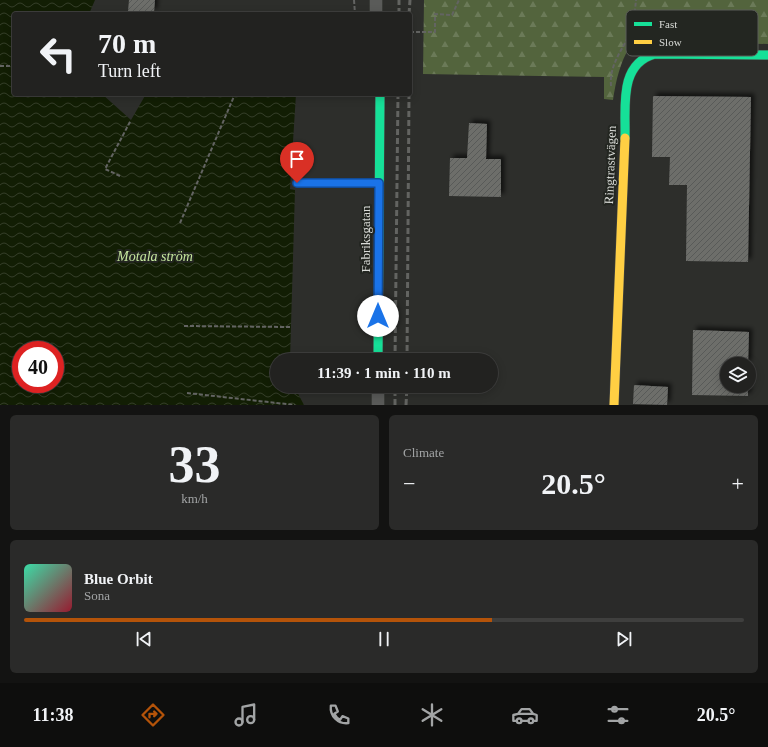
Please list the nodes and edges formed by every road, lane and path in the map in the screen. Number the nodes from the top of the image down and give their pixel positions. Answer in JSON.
{"nodes":[{"id":1,"x":354,"y":0,"type":"edge"},
{"id":2,"x":376,"y":0,"type":"edge"},
{"id":3,"x":460,"y":0,"type":"edge"},
{"id":4,"x":636,"y":0,"type":"edge"},
{"id":5,"x":634,"y":10,"type":"edge"},
{"id":6,"x":356,"y":12,"type":"edge"},
{"id":7,"x":376,"y":12,"type":"edge"},
{"id":8,"x":412,"y":32,"type":"edge"},
{"id":9,"x":626,"y":39,"type":"edge"},
{"id":10,"x":758,"y":55,"type":"edge"},
{"id":11,"x":768,"y":55,"type":"edge"},
{"id":12,"x":648,"y":56,"type":"edge"},
{"id":13,"x":0,"y":66,"type":"edge"},
{"id":14,"x":12,"y":66,"type":"edge"},
{"id":15,"x":612,"y":87,"type":"dead end"},
{"id":16,"x":234,"y":96,"type":"edge"},
{"id":17,"x":380,"y":96,"type":"edge"},
{"id":18,"x":131,"y":120,"type":"dead end"},
{"id":19,"x":120,"y":176,"type":"dead end"},
{"id":20,"x":297,"y":183,"type":"dead end"},
{"id":21,"x":379,"y":183,"type":"junction"},
{"id":22,"x":180,"y":223,"type":"dead end"},
{"id":23,"x":184,"y":326,"type":"dead end"},
{"id":24,"x":290,"y":327,"type":"dead end"},
{"id":25,"x":378,"y":353,"type":"edge"},
{"id":26,"x":187,"y":393,"type":"dead end"},
{"id":27,"x":378,"y":393,"type":"edge"},
{"id":28,"x":295,"y":405,"type":"edge"},
{"id":29,"x":378,"y":405,"type":"edge"},
{"id":30,"x":614,"y":405,"type":"edge"}],
"edges":[{"from":1,"to":6,"type":"path"},
{"from":2,"to":7,"type":"street"},
{"from":3,"to":8,"type":"path"},
{"from":4,"to":5,"type":"path"},
{"from":9,"to":15,"type":"path"},
{"from":10,"to":11,"type":"street","name":"Ringtrastvägen"},
{"from":12,"to":30,"type":"street","name":"Ringtrastvägen"},
{"from":13,"to":14,"type":"path"},
{"from":16,"to":22,"type":"path"},
{"from":17,"to":21,"type":"street","name":"Fabriksgatan"},
{"from":18,"to":19,"type":"path"},
{"from":20,"to":21,"type":"lane"},
{"from":21,"to":25,"type":"street","name":"Fabriksgatan"},
{"from":23,"to":24,"type":"path"},
{"from":26,"to":28,"type":"path"},
{"from":27,"to":29,"type":"street"}]}
